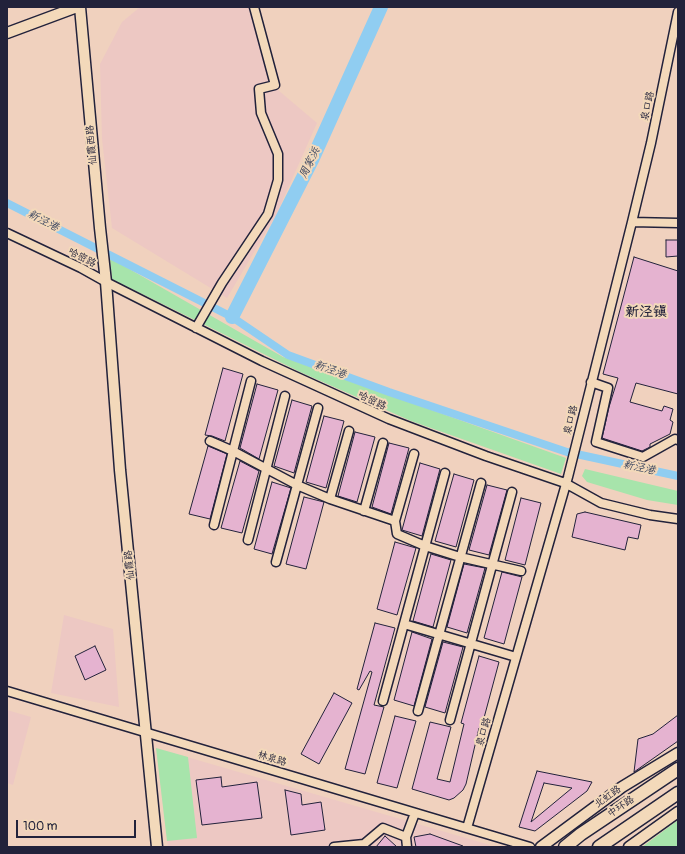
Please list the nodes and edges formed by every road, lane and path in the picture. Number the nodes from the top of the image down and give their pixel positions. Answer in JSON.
{"nodes":[{"id":1,"x":78,"y":7,"type":"edge"},
{"id":2,"x":254,"y":7,"type":"edge"},
{"id":3,"x":678,"y":12,"type":"edge"},
{"id":4,"x":7,"y":34,"type":"edge"},
{"id":5,"x":632,"y":222,"type":"junction"},
{"id":6,"x":678,"y":223,"type":"edge"},
{"id":7,"x":7,"y":233,"type":"edge"},
{"id":8,"x":106,"y":282,"type":"junction"},
{"id":9,"x":196,"y":328,"type":"junction"},
{"id":10,"x":251,"y":381,"type":"dead end"},
{"id":11,"x":591,"y":382,"type":"junction"},
{"id":12,"x":285,"y":396,"type":"dead end"},
{"id":13,"x":318,"y":408,"type":"dead end"},
{"id":14,"x":349,"y":431,"type":"dead end"},
{"id":15,"x":678,"y":440,"type":"edge"},
{"id":16,"x":210,"y":441,"type":"dead end"},
{"id":17,"x":383,"y":443,"type":"dead end"},
{"id":18,"x":233,"y":451,"type":"junction"},
{"id":19,"x":414,"y":454,"type":"dead end"},
{"id":20,"x":266,"y":468,"type":"junction"},
{"id":21,"x":445,"y":473,"type":"dead end"},
{"id":22,"x":566,"y":480,"type":"junction"},
{"id":23,"x":481,"y":483,"type":"dead end"},
{"id":24,"x":297,"y":485,"type":"junction"},
{"id":25,"x":512,"y":492,"type":"dead end"},
{"id":26,"x":330,"y":499,"type":"junction"},
{"id":27,"x":364,"y":511,"type":"junction"},
{"id":28,"x":678,"y":519,"type":"edge"},
{"id":29,"x":395,"y":521,"type":"junction"},
{"id":30,"x":214,"y":525,"type":"dead end"},
{"id":31,"x":248,"y":540,"type":"dead end"},
{"id":32,"x":425,"y":546,"type":"junction"},
{"id":33,"x":460,"y":557,"type":"junction"},
{"id":34,"x":276,"y":562,"type":"dead end"},
{"id":35,"x":493,"y":564,"type":"junction"},
{"id":36,"x":521,"y":571,"type":"dead end"},
{"id":37,"x":404,"y":624,"type":"junction"},
{"id":38,"x":439,"y":634,"type":"junction"},
{"id":39,"x":471,"y":644,"type":"junction"},
{"id":40,"x":516,"y":657,"type":"junction"},
{"id":41,"x":7,"y":690,"type":"edge"},
{"id":42,"x":383,"y":701,"type":"dead end"},
{"id":43,"x":418,"y":711,"type":"dead end"},
{"id":44,"x":450,"y":720,"type":"dead end"},
{"id":45,"x":146,"y":732,"type":"junction"},
{"id":46,"x":678,"y":753,"type":"edge"},
{"id":47,"x":678,"y":769,"type":"edge"},
{"id":48,"x":678,"y":792,"type":"edge"},
{"id":49,"x":678,"y":812,"type":"edge"},
{"id":50,"x":415,"y":813,"type":"junction"},
{"id":51,"x":467,"y":828,"type":"junction"},
{"id":52,"x":406,"y":837,"type":"junction"},
{"id":53,"x":157,"y":847,"type":"edge"},
{"id":54,"x":334,"y":847,"type":"edge"},
{"id":55,"x":408,"y":847,"type":"edge"},
{"id":56,"x":530,"y":847,"type":"edge"},
{"id":57,"x":541,"y":847,"type":"edge"},
{"id":58,"x":565,"y":847,"type":"edge"},
{"id":59,"x":599,"y":847,"type":"edge"},
{"id":60,"x":629,"y":847,"type":"edge"}],
"edges":[{"from":1,"to":4,"type":"main road"},
{"from":1,"to":8,"type":"main road","name":"仙霞西路"},
{"from":2,"to":9,"type":"street"},
{"from":3,"to":5,"type":"street","name":"泉口路"},
{"from":5,"to":6,"type":"street"},
{"from":5,"to":11,"type":"street","name":"泉口路"},
{"from":7,"to":8,"type":"street","name":"哈密路"},
{"from":8,"to":9,"type":"street","name":"哈密路"},
{"from":8,"to":45,"type":"main road","name":"仙霞路"},
{"from":9,"to":22,"type":"street","name":"哈密路"},
{"from":10,"to":18,"type":"street"},
{"from":11,"to":15,"type":"street"},
{"from":11,"to":22,"type":"street","name":"泉口路"},
{"from":12,"to":20,"type":"street"},
{"from":13,"to":24,"type":"street"},
{"from":14,"to":26,"type":"street"},
{"from":16,"to":18,"type":"street"},
{"from":17,"to":27,"type":"street"},
{"from":18,"to":20,"type":"street"},
{"from":18,"to":30,"type":"street"},
{"from":19,"to":29,"type":"street"},
{"from":20,"to":24,"type":"street"},
{"from":20,"to":31,"type":"street"},
{"from":21,"to":32,"type":"street"},
{"from":22,"to":28,"type":"street","name":"哈密路"},
{"from":22,"to":40,"type":"street","name":"泉口路"},
{"from":23,"to":33,"type":"street"},
{"from":24,"to":26,"type":"street"},
{"from":24,"to":34,"type":"street"},
{"from":25,"to":35,"type":"street"},
{"from":26,"to":27,"type":"street"},
{"from":27,"to":29,"type":"street"},
{"from":29,"to":32,"type":"street"},
{"from":32,"to":33,"type":"street"},
{"from":32,"to":37,"type":"street"},
{"from":33,"to":35,"type":"street"},
{"from":33,"to":38,"type":"street"},
{"from":35,"to":36,"type":"street"},
{"from":35,"to":39,"type":"street"},
{"from":37,"to":38,"type":"street"},
{"from":37,"to":42,"type":"street"},
{"from":38,"to":39,"type":"street"},
{"from":38,"to":43,"type":"street"},
{"from":39,"to":40,"type":"street"},
{"from":39,"to":44,"type":"street"},
{"from":40,"to":51,"type":"street","name":"泉口路"},
{"from":41,"to":45,"type":"street","name":"林泉路"},
{"from":45,"to":50,"type":"street","name":"林泉路"},
{"from":45,"to":53,"type":"main road","name":"仙霞路"},
{"from":46,"to":57,"type":"main road","name":"北虹路"},
{"from":47,"to":58,"type":"highway","name":"中环路"},
{"from":48,"to":59,"type":"highway","name":"中环路"},
{"from":49,"to":60,"type":"main road"},
{"from":50,"to":51,"type":"street","name":"林泉路"},
{"from":50,"to":52,"type":"street"},
{"from":51,"to":56,"type":"street","name":"林泉路"},
{"from":52,"to":54,"type":"street"},
{"from":52,"to":55,"type":"street"}]}
